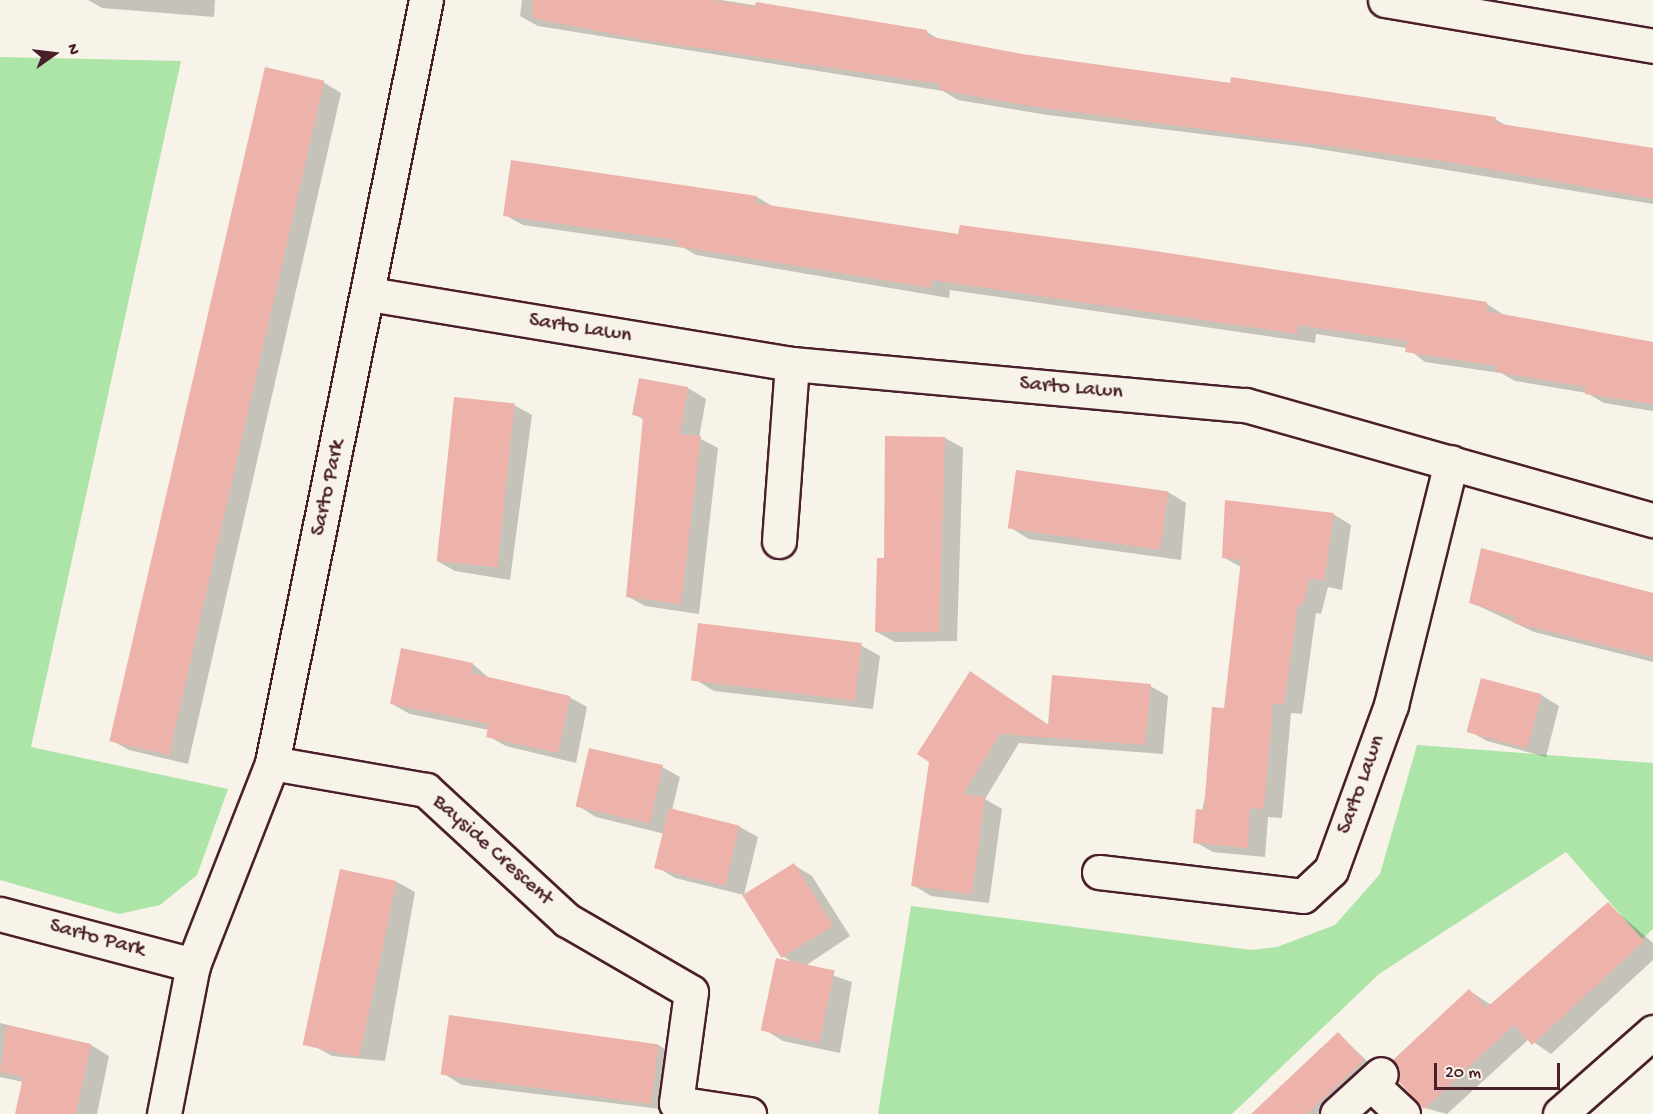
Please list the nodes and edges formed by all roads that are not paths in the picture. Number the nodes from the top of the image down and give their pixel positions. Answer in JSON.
{"nodes":[{"id":1,"x":426,"y":0,"type":"edge"},
{"id":2,"x":1384,"y":0,"type":"edge"},
{"id":3,"x":1653,"y":46,"type":"edge"},
{"id":4,"x":369,"y":294,"type":"junction"},
{"id":5,"x":792,"y":364,"type":"junction"},
{"id":6,"x":1451,"y":462,"type":"junction"},
{"id":7,"x":1653,"y":520,"type":"edge"},
{"id":8,"x":778,"y":541,"type":"dead end"},
{"id":9,"x":272,"y":763,"type":"junction"},
{"id":10,"x":1099,"y":872,"type":"dead end"},
{"id":11,"x":0,"y":914,"type":"edge"},
{"id":12,"x":193,"y":965,"type":"junction"},
{"id":13,"x":1653,"y":1032,"type":"edge"},
{"id":14,"x":164,"y":1114,"type":"edge"},
{"id":15,"x":749,"y":1114,"type":"edge"},
{"id":16,"x":1337,"y":1114,"type":"edge"},
{"id":17,"x":1403,"y":1114,"type":"edge"},
{"id":18,"x":1560,"y":1114,"type":"edge"}],
"edges":[{"from":1,"to":4,"type":"street","name":"Sarto Park"},
{"from":2,"to":3,"type":"street"},
{"from":4,"to":5,"type":"street","name":"Sarto Lawn"},
{"from":4,"to":9,"type":"street","name":"Sarto Park"},
{"from":5,"to":6,"type":"street","name":"Sarto Lawn"},
{"from":5,"to":8,"type":"street"},
{"from":6,"to":7,"type":"street","name":"Sarto Lawn"},
{"from":6,"to":10,"type":"street","name":"Sarto Lawn"},
{"from":9,"to":12,"type":"street","name":"Sarto Park"},
{"from":9,"to":15,"type":"street","name":"Bayside Crescent"},
{"from":11,"to":12,"type":"street","name":"Sarto Park"},
{"from":12,"to":14,"type":"street","name":"Sarto Park"},
{"from":13,"to":18,"type":"street"},
{"from":16,"to":17,"type":"street"}]}
